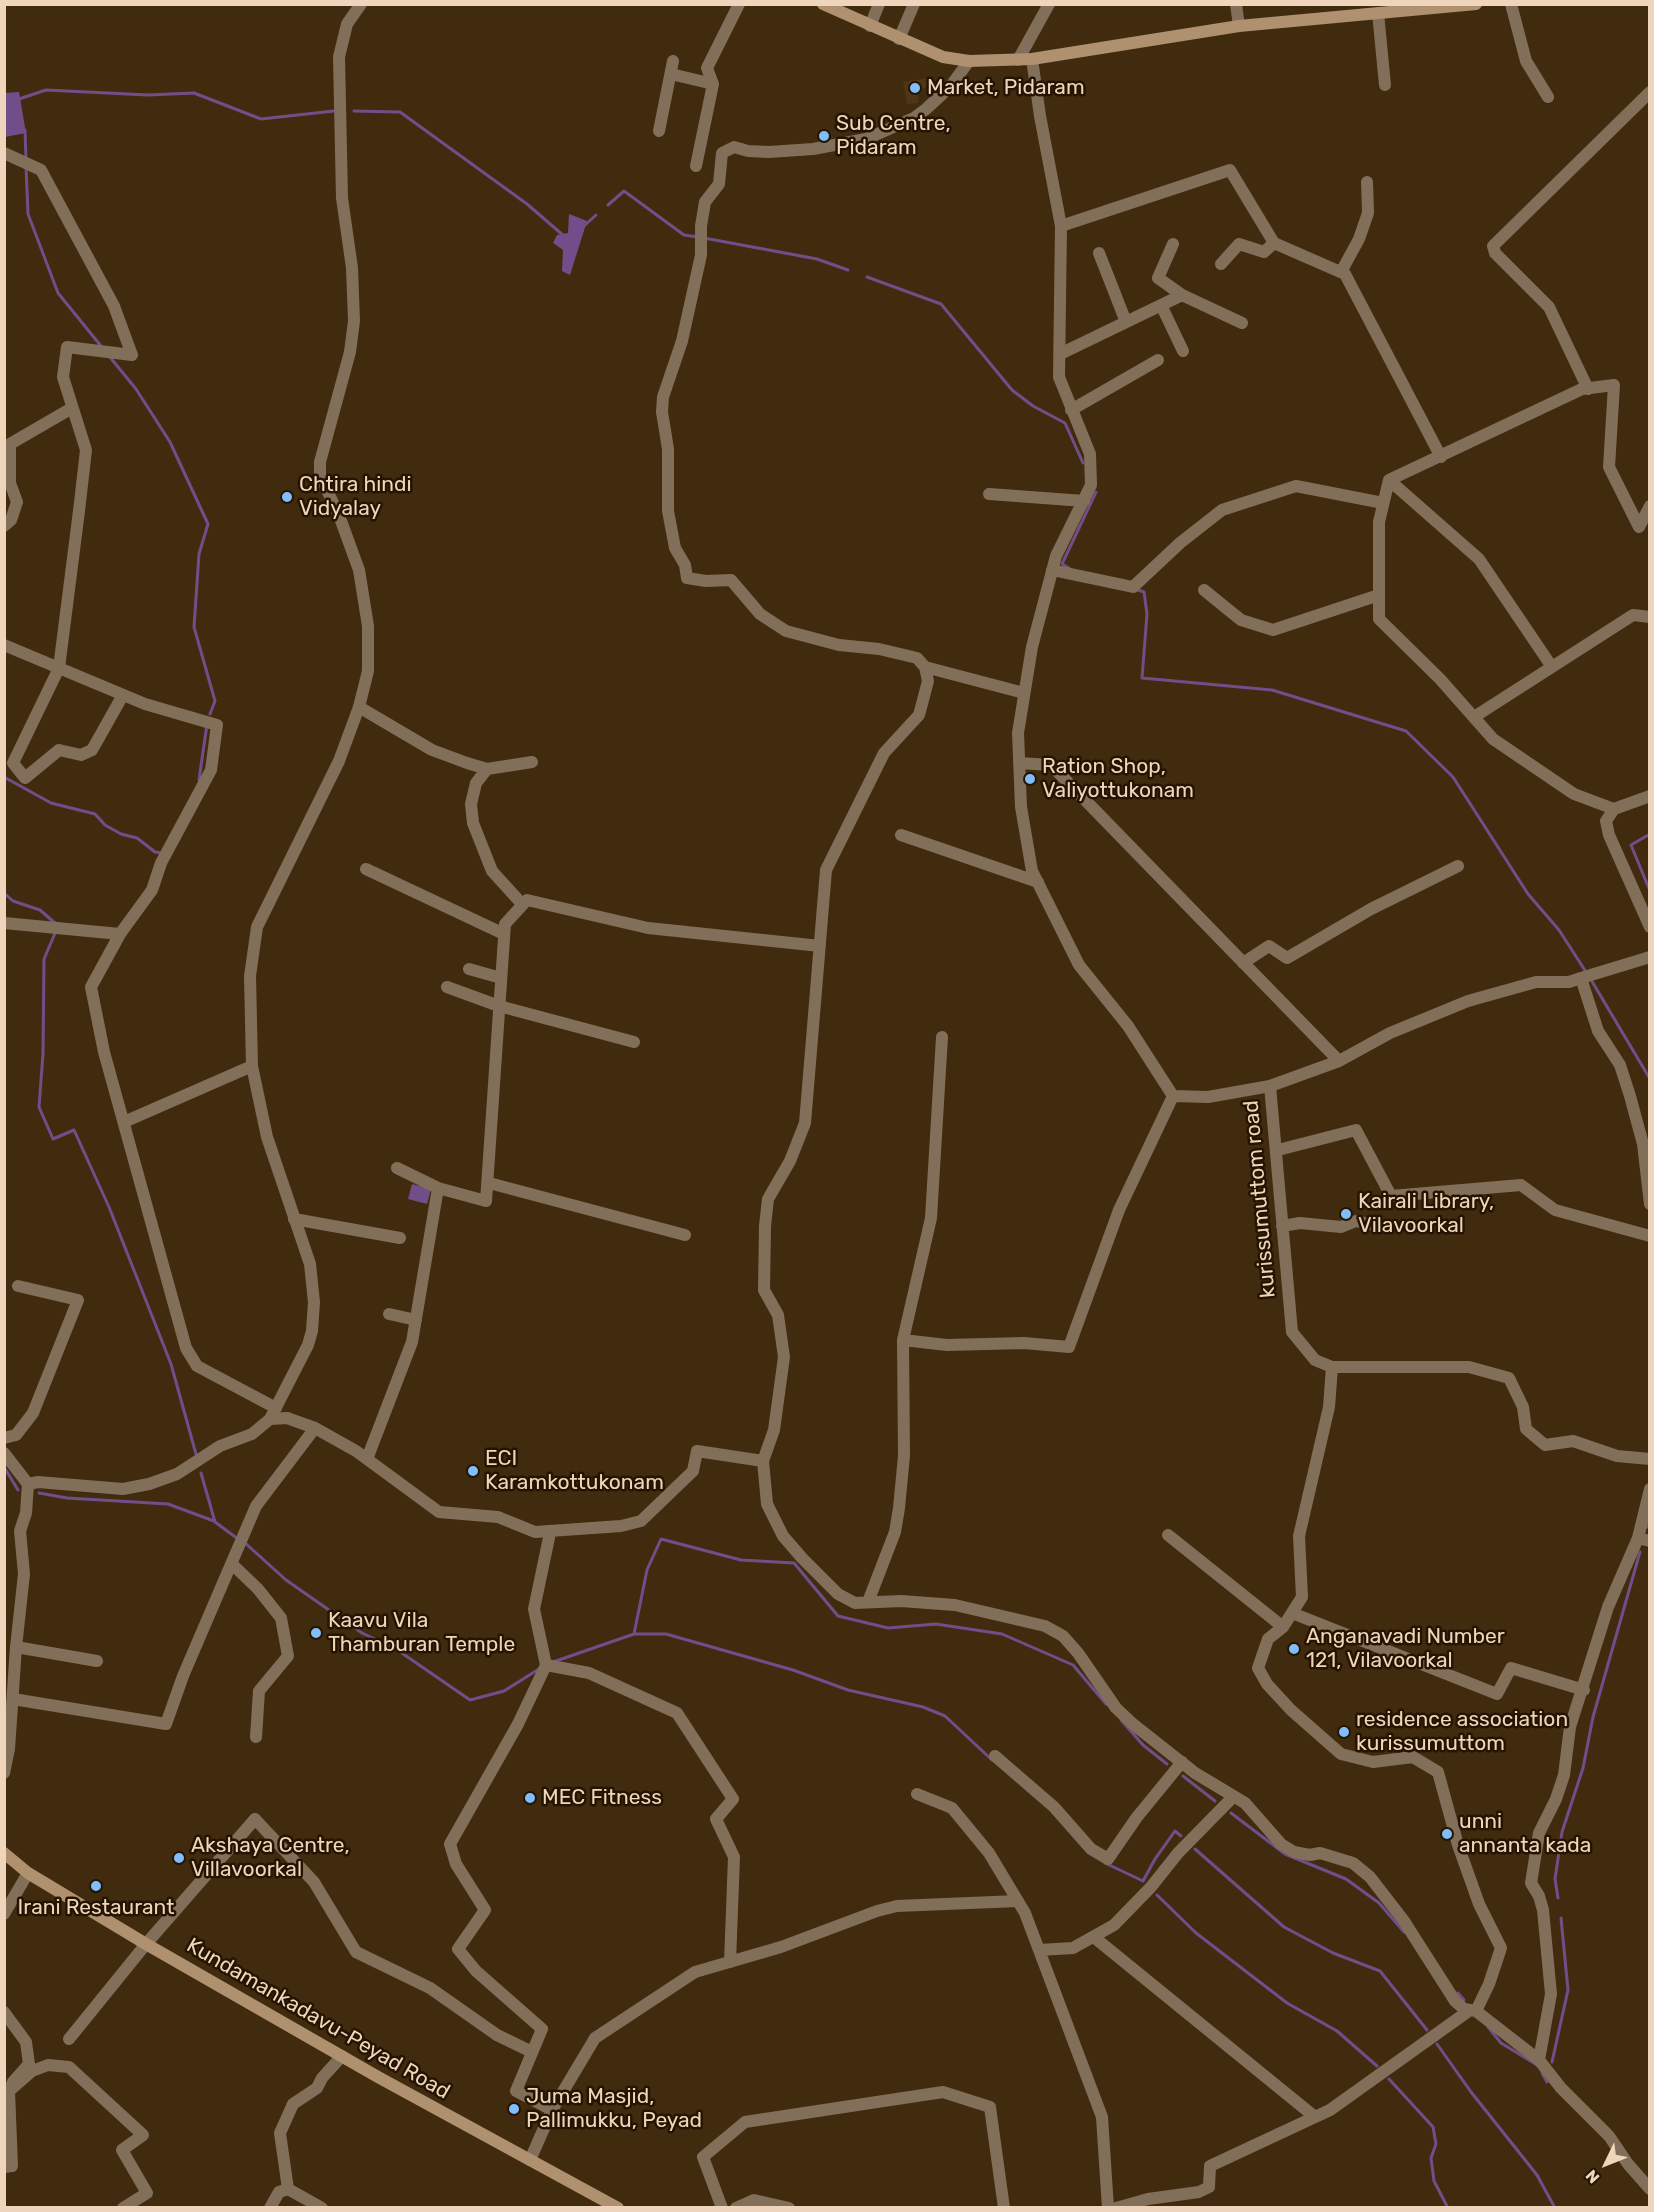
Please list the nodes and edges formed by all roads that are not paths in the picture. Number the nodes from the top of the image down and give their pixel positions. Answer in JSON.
{"nodes":[{"id":1,"x":361,"y":4,"type":"edge"},
{"id":2,"x":739,"y":4,"type":"edge"},
{"id":3,"x":823,"y":4,"type":"edge"},
{"id":4,"x":879,"y":4,"type":"edge"},
{"id":5,"x":914,"y":4,"type":"edge"},
{"id":6,"x":1049,"y":4,"type":"edge"},
{"id":7,"x":1236,"y":4,"type":"edge"},
{"id":8,"x":1476,"y":4,"type":"edge"},
{"id":9,"x":1511,"y":4,"type":"edge"},
{"id":10,"x":1378,"y":13,"type":"junction"},
{"id":11,"x":870,"y":26,"type":"junction"},
{"id":12,"x":1239,"y":26,"type":"junction"},
{"id":13,"x":898,"y":39,"type":"junction"},
{"id":14,"x":1032,"y":59,"type":"junction"},
{"id":15,"x":1018,"y":60,"type":"junction"},
{"id":16,"x":673,"y":61,"type":"dead end"},
{"id":17,"x":969,"y":61,"type":"junction"},
{"id":18,"x":671,"y":75,"type":"junction"},
{"id":19,"x":713,"y":84,"type":"junction"},
{"id":20,"x":1385,"y":85,"type":"dead end"},
{"id":21,"x":1548,"y":97,"type":"dead end"},
{"id":22,"x":1647,"y":99,"type":"edge"},
{"id":23,"x":659,"y":131,"type":"dead end"},
{"id":24,"x":4,"y":153,"type":"edge"},
{"id":25,"x":696,"y":166,"type":"dead end"},
{"id":26,"x":1366,"y":182,"type":"dead end"},
{"id":27,"x":1062,"y":226,"type":"junction"},
{"id":28,"x":1274,"y":243,"type":"junction"},
{"id":29,"x":1173,"y":244,"type":"dead end"},
{"id":30,"x":1098,"y":253,"type":"dead end"},
{"id":31,"x":1221,"y":264,"type":"dead end"},
{"id":32,"x":1341,"y":272,"type":"junction"},
{"id":33,"x":1182,"y":295,"type":"junction"},
{"id":34,"x":1161,"y":305,"type":"junction"},
{"id":35,"x":1126,"y":322,"type":"junction"},
{"id":36,"x":1242,"y":323,"type":"dead end"},
{"id":37,"x":1183,"y":351,"type":"dead end"},
{"id":38,"x":1060,"y":354,"type":"junction"},
{"id":39,"x":1158,"y":360,"type":"dead end"},
{"id":40,"x":1588,"y":389,"type":"junction"},
{"id":41,"x":72,"y":408,"type":"junction"},
{"id":42,"x":1071,"y":410,"type":"junction"},
{"id":43,"x":1440,"y":457,"type":"junction"},
{"id":44,"x":1389,"y":480,"type":"junction"},
{"id":45,"x":989,"y":494,"type":"dead end"},
{"id":46,"x":1084,"y":501,"type":"junction"},
{"id":47,"x":1383,"y":503,"type":"junction"},
{"id":48,"x":1650,"y":506,"type":"edge"},
{"id":49,"x":4,"y":526,"type":"edge"},
{"id":50,"x":1052,"y":570,"type":"junction"},
{"id":51,"x":1204,"y":590,"type":"dead end"},
{"id":52,"x":1379,"y":595,"type":"junction"},
{"id":53,"x":1650,"y":617,"type":"edge"},
{"id":54,"x":4,"y":645,"type":"edge"},
{"id":55,"x":925,"y":667,"type":"junction"},
{"id":56,"x":1552,"y":667,"type":"junction"},
{"id":57,"x":59,"y":668,"type":"junction"},
{"id":58,"x":1024,"y":693,"type":"junction"},
{"id":59,"x":123,"y":695,"type":"junction"},
{"id":60,"x":359,"y":707,"type":"junction"},
{"id":61,"x":1474,"y":717,"type":"junction"},
{"id":62,"x":532,"y":762,"type":"dead end"},
{"id":63,"x":1019,"y":763,"type":"junction"},
{"id":64,"x":488,"y":769,"type":"junction"},
{"id":65,"x":1650,"y":796,"type":"edge"},
{"id":66,"x":1614,"y":809,"type":"junction"},
{"id":67,"x":901,"y":835,"type":"dead end"},
{"id":68,"x":1458,"y":866,"type":"dead end"},
{"id":69,"x":366,"y":869,"type":"dead end"},
{"id":70,"x":1038,"y":882,"type":"junction"},
{"id":71,"x":522,"y":903,"type":"junction"},
{"id":72,"x":4,"y":924,"type":"edge"},
{"id":73,"x":1650,"y":927,"type":"edge"},
{"id":74,"x":120,"y":934,"type":"junction"},
{"id":75,"x":504,"y":934,"type":"junction"},
{"id":76,"x":820,"y":946,"type":"junction"},
{"id":77,"x":1650,"y":957,"type":"edge"},
{"id":78,"x":1243,"y":963,"type":"junction"},
{"id":79,"x":469,"y":969,"type":"dead end"},
{"id":80,"x":501,"y":978,"type":"junction"},
{"id":81,"x":1581,"y":978,"type":"junction"},
{"id":82,"x":447,"y":987,"type":"dead end"},
{"id":83,"x":499,"y":1006,"type":"junction"},
{"id":84,"x":942,"y":1036,"type":"dead end"},
{"id":85,"x":634,"y":1042,"type":"dead end"},
{"id":86,"x":1339,"y":1061,"type":"junction"},
{"id":87,"x":252,"y":1066,"type":"junction"},
{"id":88,"x":1270,"y":1086,"type":"junction"},
{"id":89,"x":1173,"y":1096,"type":"junction"},
{"id":90,"x":124,"y":1122,"type":"junction"},
{"id":91,"x":1278,"y":1150,"type":"junction"},
{"id":92,"x":397,"y":1168,"type":"dead end"},
{"id":93,"x":489,"y":1183,"type":"junction"},
{"id":94,"x":438,"y":1188,"type":"junction"},
{"id":95,"x":1650,"y":1204,"type":"edge"},
{"id":96,"x":294,"y":1219,"type":"junction"},
{"id":97,"x":1282,"y":1226,"type":"junction"},
{"id":98,"x":1378,"y":1226,"type":"dead end"},
{"id":99,"x":685,"y":1234,"type":"dead end"},
{"id":100,"x":1650,"y":1236,"type":"edge"},
{"id":101,"x":400,"y":1238,"type":"dead end"},
{"id":102,"x":18,"y":1286,"type":"dead end"},
{"id":103,"x":389,"y":1314,"type":"dead end"},
{"id":104,"x":416,"y":1320,"type":"junction"},
{"id":105,"x":903,"y":1340,"type":"junction"},
{"id":106,"x":1332,"y":1367,"type":"junction"},
{"id":107,"x":273,"y":1414,"type":"junction"},
{"id":108,"x":315,"y":1428,"type":"junction"},
{"id":109,"x":4,"y":1438,"type":"edge"},
{"id":110,"x":4,"y":1453,"type":"edge"},
{"id":111,"x":367,"y":1459,"type":"junction"},
{"id":112,"x":1650,"y":1459,"type":"edge"},
{"id":113,"x":763,"y":1461,"type":"junction"},
{"id":114,"x":28,"y":1484,"type":"junction"},
{"id":115,"x":1650,"y":1489,"type":"edge"},
{"id":116,"x":550,"y":1533,"type":"junction"},
{"id":117,"x":1168,"y":1535,"type":"dead end"},
{"id":118,"x":1644,"y":1539,"type":"edge"},
{"id":119,"x":233,"y":1565,"type":"junction"},
{"id":120,"x":868,"y":1602,"type":"junction"},
{"id":121,"x":1292,"y":1613,"type":"junction"},
{"id":122,"x":1283,"y":1627,"type":"junction"},
{"id":123,"x":16,"y":1647,"type":"junction"},
{"id":124,"x":98,"y":1661,"type":"dead end"},
{"id":125,"x":546,"y":1665,"type":"junction"},
{"id":126,"x":1584,"y":1690,"type":"junction"},
{"id":127,"x":13,"y":1700,"type":"junction"},
{"id":128,"x":256,"y":1737,"type":"dead end"},
{"id":129,"x":995,"y":1756,"type":"dead end"},
{"id":130,"x":1182,"y":1762,"type":"junction"},
{"id":131,"x":4,"y":1773,"type":"edge"},
{"id":132,"x":917,"y":1794,"type":"dead end"},
{"id":133,"x":1233,"y":1797,"type":"junction"},
{"id":134,"x":4,"y":1853,"type":"edge"},
{"id":135,"x":28,"y":1873,"type":"junction"},
{"id":136,"x":1018,"y":1901,"type":"junction"},
{"id":137,"x":4,"y":1914,"type":"edge"},
{"id":138,"x":1095,"y":1938,"type":"junction"},
{"id":139,"x":146,"y":1944,"type":"junction"},
{"id":140,"x":1039,"y":1950,"type":"junction"},
{"id":141,"x":730,"y":1962,"type":"junction"},
{"id":142,"x":1473,"y":2010,"type":"junction"},
{"id":143,"x":4,"y":2012,"type":"edge"},
{"id":144,"x":69,"y":2039,"type":"dead end"},
{"id":145,"x":532,"y":2052,"type":"junction"},
{"id":146,"x":342,"y":2056,"type":"junction"},
{"id":147,"x":1539,"y":2061,"type":"junction"},
{"id":148,"x":9,"y":2091,"type":"junction"},
{"id":149,"x":552,"y":2110,"type":"junction"},
{"id":150,"x":1315,"y":2117,"type":"junction"},
{"id":151,"x":530,"y":2160,"type":"junction"},
{"id":152,"x":4,"y":2167,"type":"edge"},
{"id":153,"x":288,"y":2189,"type":"junction"},
{"id":154,"x":1650,"y":2189,"type":"edge"},
{"id":155,"x":123,"y":2208,"type":"edge"},
{"id":156,"x":270,"y":2208,"type":"edge"},
{"id":157,"x":322,"y":2208,"type":"edge"},
{"id":158,"x":618,"y":2208,"type":"edge"},
{"id":159,"x":722,"y":2208,"type":"edge"},
{"id":160,"x":736,"y":2208,"type":"edge"},
{"id":161,"x":789,"y":2208,"type":"edge"},
{"id":162,"x":1004,"y":2208,"type":"edge"},
{"id":163,"x":1108,"y":2208,"type":"edge"},
{"id":164,"x":1116,"y":2208,"type":"edge"}],
"edges":[{"from":1,"to":60,"type":"street"},
{"from":2,"to":19,"type":"street"},
{"from":3,"to":11,"type":"main road"},
{"from":4,"to":11,"type":"street"},
{"from":5,"to":13,"type":"street"},
{"from":6,"to":15,"type":"street"},
{"from":7,"to":12,"type":"street"},
{"from":8,"to":10,"type":"main road"},
{"from":9,"to":21,"type":"street"},
{"from":10,"to":12,"type":"main road"},
{"from":10,"to":20,"type":"street"},
{"from":11,"to":13,"type":"main road"},
{"from":12,"to":14,"type":"main road"},
{"from":13,"to":17,"type":"main road"},
{"from":14,"to":15,"type":"main road"},
{"from":14,"to":27,"type":"street"},
{"from":15,"to":17,"type":"main road"},
{"from":16,"to":18,"type":"street"},
{"from":17,"to":55,"type":"street"},
{"from":18,"to":19,"type":"street"},
{"from":18,"to":23,"type":"street"},
{"from":19,"to":25,"type":"street"},
{"from":22,"to":40,"type":"street"},
{"from":24,"to":41,"type":"street"},
{"from":26,"to":32,"type":"street"},
{"from":27,"to":28,"type":"street"},
{"from":27,"to":38,"type":"street"},
{"from":28,"to":31,"type":"street"},
{"from":28,"to":32,"type":"street"},
{"from":29,"to":33,"type":"street"},
{"from":30,"to":35,"type":"street"},
{"from":32,"to":43,"type":"street"},
{"from":33,"to":34,"type":"street"},
{"from":33,"to":36,"type":"street"},
{"from":34,"to":35,"type":"street"},
{"from":34,"to":37,"type":"street"},
{"from":35,"to":38,"type":"street"},
{"from":38,"to":42,"type":"street"},
{"from":39,"to":42,"type":"street"},
{"from":40,"to":43,"type":"street"},
{"from":40,"to":48,"type":"street"},
{"from":41,"to":49,"type":"street"},
{"from":41,"to":57,"type":"street"},
{"from":42,"to":46,"type":"street"},
{"from":43,"to":44,"type":"street"},
{"from":44,"to":47,"type":"street"},
{"from":44,"to":56,"type":"street"},
{"from":45,"to":46,"type":"street"},
{"from":46,"to":50,"type":"street"},
{"from":47,"to":50,"type":"street"},
{"from":47,"to":52,"type":"street"},
{"from":50,"to":58,"type":"street"},
{"from":51,"to":52,"type":"street"},
{"from":52,"to":61,"type":"street"},
{"from":53,"to":56,"type":"street"},
{"from":54,"to":57,"type":"street"},
{"from":55,"to":58,"type":"street"},
{"from":55,"to":76,"type":"street"},
{"from":56,"to":61,"type":"street"},
{"from":57,"to":59,"type":"street"},
{"from":57,"to":59,"type":"street"},
{"from":58,"to":63,"type":"street"},
{"from":59,"to":74,"type":"street"},
{"from":60,"to":64,"type":"street"},
{"from":60,"to":87,"type":"street"},
{"from":61,"to":66,"type":"street"},
{"from":62,"to":64,"type":"street"},
{"from":63,"to":70,"type":"street"},
{"from":63,"to":78,"type":"street"},
{"from":64,"to":71,"type":"street"},
{"from":65,"to":66,"type":"street"},
{"from":66,"to":73,"type":"street"},
{"from":67,"to":70,"type":"street"},
{"from":68,"to":78,"type":"street"},
{"from":69,"to":75,"type":"street"},
{"from":70,"to":89,"type":"street"},
{"from":71,"to":75,"type":"street"},
{"from":71,"to":76,"type":"street"},
{"from":72,"to":74,"type":"street"},
{"from":74,"to":90,"type":"street"},
{"from":75,"to":80,"type":"street"},
{"from":76,"to":113,"type":"street"},
{"from":77,"to":81,"type":"street"},
{"from":78,"to":86,"type":"street"},
{"from":79,"to":80,"type":"street"},
{"from":80,"to":83,"type":"street"},
{"from":81,"to":86,"type":"street"},
{"from":81,"to":95,"type":"street"},
{"from":82,"to":83,"type":"street"},
{"from":83,"to":85,"type":"street"},
{"from":83,"to":93,"type":"street"},
{"from":84,"to":105,"type":"street"},
{"from":86,"to":88,"type":"street"},
{"from":87,"to":90,"type":"street"},
{"from":87,"to":96,"type":"street"},
{"from":88,"to":89,"type":"street","name":"kurissumuttom road"},
{"from":88,"to":91,"type":"street","name":"kurissumuttom road"},
{"from":89,"to":105,"type":"street"},
{"from":90,"to":107,"type":"street"},
{"from":91,"to":97,"type":"street","name":"kurissumuttom road"},
{"from":91,"to":100,"type":"street"},
{"from":92,"to":94,"type":"street"},
{"from":93,"to":94,"type":"street"},
{"from":93,"to":99,"type":"street"},
{"from":94,"to":104,"type":"street"},
{"from":96,"to":101,"type":"street"},
{"from":96,"to":107,"type":"street"},
{"from":97,"to":98,"type":"street"},
{"from":97,"to":106,"type":"street","name":"kurissumuttom road"},
{"from":102,"to":109,"type":"street"},
{"from":103,"to":104,"type":"street"},
{"from":104,"to":111,"type":"street"},
{"from":105,"to":120,"type":"street"},
{"from":106,"to":112,"type":"street"},
{"from":106,"to":121,"type":"street"},
{"from":107,"to":108,"type":"street"},
{"from":107,"to":114,"type":"street"},
{"from":108,"to":111,"type":"street"},
{"from":108,"to":119,"type":"street"},
{"from":110,"to":114,"type":"street"},
{"from":111,"to":116,"type":"street"},
{"from":113,"to":116,"type":"street"},
{"from":113,"to":120,"type":"street"},
{"from":114,"to":123,"type":"street"},
{"from":115,"to":118,"type":"street"},
{"from":116,"to":125,"type":"street"},
{"from":117,"to":122,"type":"street"},
{"from":118,"to":126,"type":"street"},
{"from":119,"to":127,"type":"street"},
{"from":119,"to":128,"type":"street"},
{"from":120,"to":130,"type":"street"},
{"from":121,"to":122,"type":"street"},
{"from":121,"to":126,"type":"street"},
{"from":122,"to":142,"type":"street"},
{"from":123,"to":124,"type":"street"},
{"from":123,"to":127,"type":"street"},
{"from":125,"to":141,"type":"street"},
{"from":125,"to":145,"type":"street"},
{"from":126,"to":147,"type":"street"},
{"from":127,"to":131,"type":"street"},
{"from":129,"to":130,"type":"street"},
{"from":130,"to":133,"type":"street"},
{"from":132,"to":136,"type":"street"},
{"from":133,"to":138,"type":"street"},
{"from":133,"to":142,"type":"street"},
{"from":134,"to":135,"type":"main road","name":"Kundamankadavu-Peyad Road"},
{"from":135,"to":137,"type":"street"},
{"from":135,"to":139,"type":"main road","name":"Kundamankadavu-Peyad Road"},
{"from":136,"to":140,"type":"street"},
{"from":136,"to":141,"type":"street"},
{"from":138,"to":140,"type":"street"},
{"from":138,"to":150,"type":"street"},
{"from":139,"to":144,"type":"street"},
{"from":139,"to":145,"type":"street"},
{"from":139,"to":146,"type":"main road","name":"Kundamankadavu-Peyad Road"},
{"from":140,"to":163,"type":"street"},
{"from":141,"to":149,"type":"street"},
{"from":142,"to":147,"type":"street"},
{"from":142,"to":150,"type":"street"},
{"from":143,"to":148,"type":"street"},
{"from":145,"to":149,"type":"street"},
{"from":146,"to":151,"type":"main road","name":"Kundamankadavu-Peyad Road"},
{"from":146,"to":153,"type":"street"},
{"from":147,"to":154,"type":"street"},
{"from":148,"to":152,"type":"street"},
{"from":148,"to":155,"type":"street"},
{"from":149,"to":151,"type":"street"},
{"from":150,"to":164,"type":"street"},
{"from":151,"to":158,"type":"main road","name":"Kundamankadavu-Peyad Road"},
{"from":153,"to":156,"type":"street"},
{"from":153,"to":157,"type":"street"},
{"from":159,"to":162,"type":"street"},
{"from":160,"to":161,"type":"street"}]}
